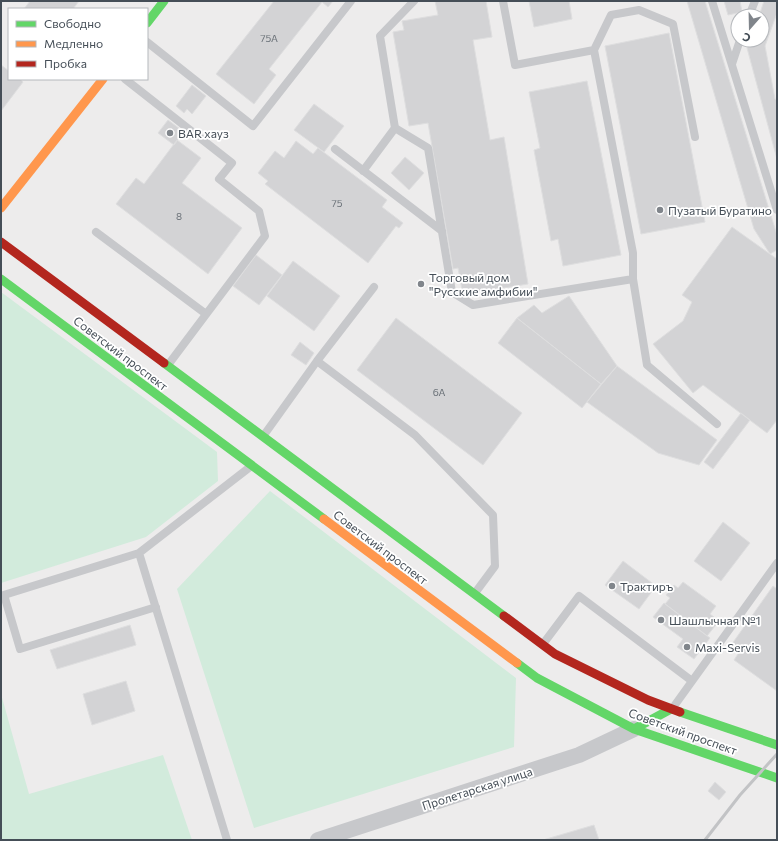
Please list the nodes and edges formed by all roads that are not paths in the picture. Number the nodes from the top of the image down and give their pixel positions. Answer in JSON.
{"nodes":[{"id":1,"x":164,"y":1,"type":"edge"},
{"id":2,"x":351,"y":1,"type":"edge"},
{"id":3,"x":414,"y":1,"type":"edge"},
{"id":4,"x":502,"y":1,"type":"edge"},
{"id":5,"x":712,"y":1,"type":"edge"},
{"id":6,"x":148,"y":22,"type":"edge"},
{"id":7,"x":148,"y":43,"type":"edge"},
{"id":8,"x":737,"y":48,"type":"edge"},
{"id":9,"x":594,"y":50,"type":"junction"},
{"id":10,"x":732,"y":64,"type":"junction"},
{"id":11,"x":102,"y":80,"type":"edge"},
{"id":12,"x":126,"y":80,"type":"edge"},
{"id":13,"x":395,"y":128,"type":"junction"},
{"id":14,"x":695,"y":137,"type":"dead end"},
{"id":15,"x":335,"y":149,"type":"dead end"},
{"id":16,"x":363,"y":170,"type":"junction"},
{"id":17,"x":1,"y":208,"type":"edge"},
{"id":18,"x":777,"y":210,"type":"edge"},
{"id":19,"x":442,"y":231,"type":"junction"},
{"id":20,"x":96,"y":232,"type":"dead end"},
{"id":21,"x":1,"y":242,"type":"edge"},
{"id":22,"x":1,"y":279,"type":"edge"},
{"id":23,"x":633,"y":279,"type":"junction"},
{"id":24,"x":374,"y":287,"type":"dead end"},
{"id":25,"x":206,"y":314,"type":"junction"},
{"id":26,"x":318,"y":361,"type":"junction"},
{"id":27,"x":168,"y":366,"type":"junction"},
{"id":28,"x":717,"y":424,"type":"dead end"},
{"id":29,"x":263,"y":436,"type":"junction"},
{"id":30,"x":252,"y":465,"type":"junction"},
{"id":31,"x":139,"y":553,"type":"junction"},
{"id":32,"x":777,"y":563,"type":"edge"},
{"id":33,"x":474,"y":594,"type":"junction"},
{"id":34,"x":2,"y":595,"type":"edge"},
{"id":35,"x":156,"y":607,"type":"junction"},
{"id":36,"x":542,"y":644,"type":"junction"},
{"id":37,"x":692,"y":680,"type":"junction"},
{"id":38,"x":671,"y":709,"type":"junction"},
{"id":39,"x":634,"y":729,"type":"junction"},
{"id":40,"x":777,"y":746,"type":"edge"},
{"id":41,"x":777,"y":778,"type":"edge"},
{"id":42,"x":227,"y":840,"type":"edge"},
{"id":43,"x":318,"y":840,"type":"edge"}],
"edges":[{"from":1,"to":6,"type":"main road"},
{"from":2,"to":7,"type":"lane"},
{"from":3,"to":13,"type":"lane"},
{"from":4,"to":9,"type":"lane"},
{"from":5,"to":10,"type":"lane"},
{"from":8,"to":10,"type":"lane"},
{"from":9,"to":14,"type":"lane"},
{"from":9,"to":23,"type":"lane"},
{"from":10,"to":18,"type":"lane"},
{"from":11,"to":17,"type":"main road"},
{"from":12,"to":25,"type":"lane"},
{"from":13,"to":16,"type":"lane"},
{"from":13,"to":19,"type":"lane"},
{"from":15,"to":16,"type":"lane"},
{"from":16,"to":19,"type":"lane"},
{"from":19,"to":23,"type":"lane"},
{"from":20,"to":25,"type":"lane"},
{"from":21,"to":27,"type":"main road","name":"Советский проспект"},
{"from":22,"to":30,"type":"main road","name":"Советский проспект"},
{"from":23,"to":28,"type":"lane"},
{"from":24,"to":26,"type":"lane"},
{"from":25,"to":27,"type":"lane"},
{"from":26,"to":29,"type":"lane"},
{"from":26,"to":33,"type":"lane"},
{"from":27,"to":29,"type":"main road","name":"Советский проспект"},
{"from":29,"to":33,"type":"main road","name":"Советский проспект"},
{"from":30,"to":31,"type":"lane"},
{"from":30,"to":39,"type":"main road","name":"Советский проспект"},
{"from":31,"to":34,"type":"lane"},
{"from":31,"to":35,"type":"lane"},
{"from":32,"to":37,"type":"lane"},
{"from":33,"to":36,"type":"main road","name":"Советский проспект"},
{"from":34,"to":35,"type":"lane"},
{"from":35,"to":42,"type":"lane"},
{"from":36,"to":37,"type":"lane"},
{"from":36,"to":38,"type":"main road","name":"Советский проспект"},
{"from":37,"to":38,"type":"lane"},
{"from":38,"to":39,"type":"main road"},
{"from":38,"to":40,"type":"main road","name":"Советский проспект"},
{"from":39,"to":41,"type":"main road","name":"Советский проспект"},
{"from":39,"to":43,"type":"street","name":"Пролетарская улица"}]}
